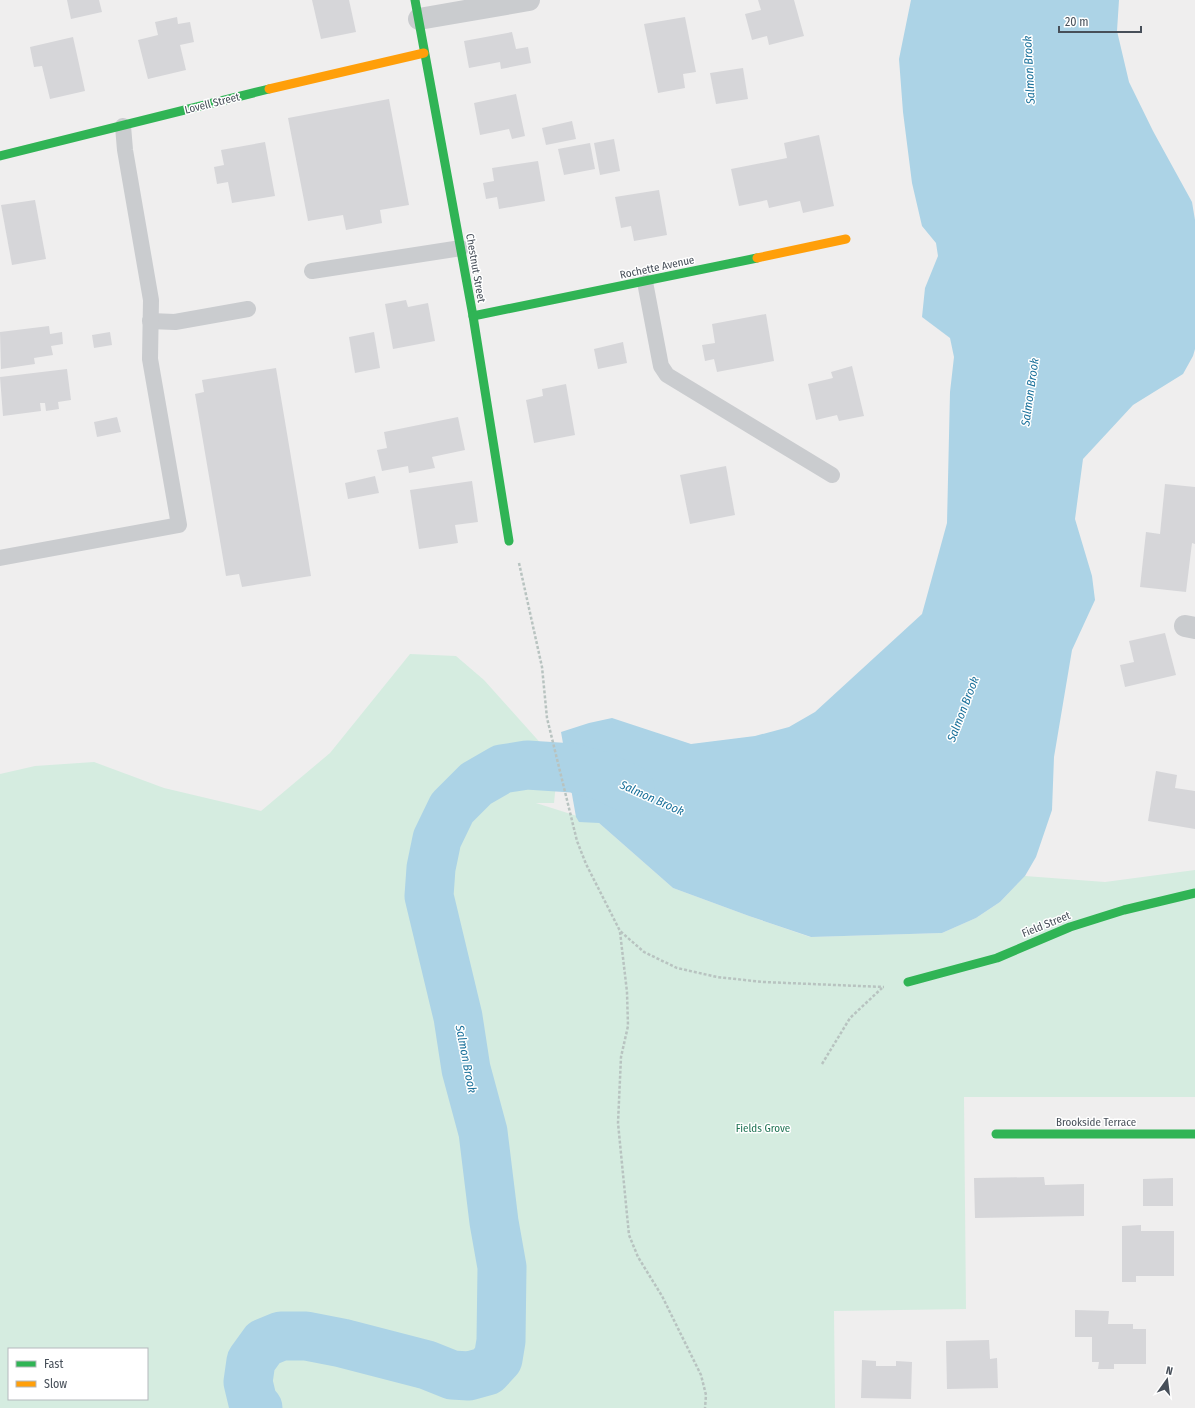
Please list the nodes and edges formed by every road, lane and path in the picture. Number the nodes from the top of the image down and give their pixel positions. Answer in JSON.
{"nodes":[{"id":1,"x":529,"y":0,"type":"edge"},
{"id":2,"x":417,"y":10,"type":"edge"},
{"id":3,"x":424,"y":53,"type":"junction"},
{"id":4,"x":123,"y":126,"type":"junction"},
{"id":5,"x":0,"y":156,"type":"edge"},
{"id":6,"x":846,"y":239,"type":"dead end"},
{"id":7,"x":461,"y":248,"type":"junction"},
{"id":8,"x":312,"y":271,"type":"dead end"},
{"id":9,"x":645,"y":282,"type":"junction"},
{"id":10,"x":248,"y":310,"type":"dead end"},
{"id":11,"x":472,"y":316,"type":"junction"},
{"id":12,"x":150,"y":321,"type":"junction"},
{"id":13,"x":832,"y":475,"type":"dead end"},
{"id":14,"x":509,"y":541,"type":"joint"},
{"id":15,"x":0,"y":558,"type":"edge"},
{"id":16,"x":1195,"y":894,"type":"edge"},
{"id":17,"x":620,"y":931,"type":"junction"},
{"id":18,"x":908,"y":982,"type":"joint"},
{"id":19,"x":882,"y":988,"type":"junction"},
{"id":20,"x":822,"y":1064,"type":"dead end"},
{"id":21,"x":996,"y":1134,"type":"dead end"},
{"id":22,"x":1195,"y":1134,"type":"edge"},
{"id":23,"x":705,"y":1408,"type":"edge"}],
"edges":[{"from":1,"to":2,"type":"street"},
{"from":2,"to":3,"type":"street","name":"Chestnut Street"},
{"from":3,"to":4,"type":"street","name":"Lovell Street"},
{"from":3,"to":7,"type":"street","name":"Chestnut Street"},
{"from":4,"to":5,"type":"street","name":"Lovell Street"},
{"from":4,"to":12,"type":"lane"},
{"from":6,"to":9,"type":"street","name":"Rochette Avenue"},
{"from":7,"to":8,"type":"lane"},
{"from":7,"to":11,"type":"street","name":"Chestnut Street"},
{"from":9,"to":11,"type":"street","name":"Rochette Avenue"},
{"from":9,"to":13,"type":"lane"},
{"from":10,"to":12,"type":"lane"},
{"from":11,"to":14,"type":"street","name":"Chestnut Street"},
{"from":12,"to":15,"type":"lane"},
{"from":14,"to":17,"type":"path"},
{"from":16,"to":18,"type":"street","name":"Field Street"},
{"from":17,"to":19,"type":"path"},
{"from":17,"to":23,"type":"path"},
{"from":18,"to":19,"type":"path"},
{"from":19,"to":20,"type":"path"},
{"from":21,"to":22,"type":"street","name":"Brookside Terrace"}]}
